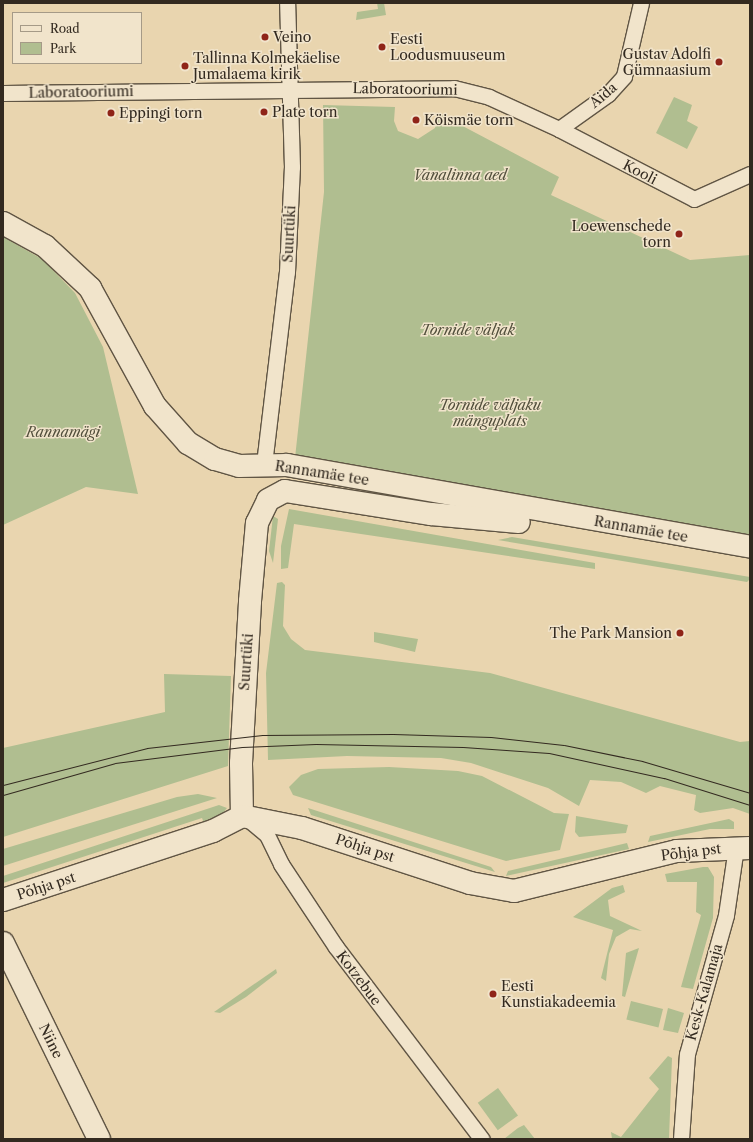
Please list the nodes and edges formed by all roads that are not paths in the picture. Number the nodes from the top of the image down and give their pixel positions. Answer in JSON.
{"nodes":[{"id":1,"x":287,"y":3,"type":"edge"},
{"id":2,"x":641,"y":3,"type":"edge"},
{"id":3,"x":291,"y":88,"type":"junction"},
{"id":4,"x":3,"y":93,"type":"edge"},
{"id":5,"x":559,"y":129,"type":"junction"},
{"id":6,"x":750,"y":174,"type":"edge"},
{"id":7,"x":3,"y":223,"type":"edge"},
{"id":8,"x":264,"y":464,"type":"junction"},
{"id":9,"x":262,"y":510,"type":"joint"},
{"id":10,"x":750,"y":547,"type":"edge"},
{"id":11,"x":750,"y":559,"type":"edge"},
{"id":12,"x":242,"y":816,"type":"junction"},
{"id":13,"x":743,"y":847,"type":"edge"},
{"id":14,"x":3,"y":900,"type":"edge"},
{"id":15,"x":3,"y":943,"type":"edge"},
{"id":16,"x":99,"y":1139,"type":"edge"},
{"id":17,"x":482,"y":1139,"type":"edge"},
{"id":18,"x":682,"y":1139,"type":"edge"}],
"edges":[{"from":1,"to":3,"type":"street","name":"Suurtüki"},
{"from":2,"to":5,"type":"street","name":"Aida"},
{"from":3,"to":4,"type":"street","name":"Laboratooriumi"},
{"from":3,"to":5,"type":"street","name":"Laboratooriumi"},
{"from":3,"to":8,"type":"street","name":"Suurtüki"},
{"from":5,"to":6,"type":"street","name":"Kooli"},
{"from":7,"to":8,"type":"main road","name":"Rannamäe tee"},
{"from":8,"to":10,"type":"main road","name":"Rannamäe tee"},
{"from":9,"to":11,"type":"main road","name":"Rannamäe tee"},
{"from":9,"to":12,"type":"main road","name":"Suurtüki"},
{"from":12,"to":13,"type":"main road","name":"Põhja pst"},
{"from":12,"to":14,"type":"main road","name":"Põhja pst"},
{"from":12,"to":17,"type":"street","name":"Kotzebue"},
{"from":13,"to":18,"type":"street","name":"Kesk-Kalamaja"},
{"from":15,"to":16,"type":"main road","name":"Niine"}]}
